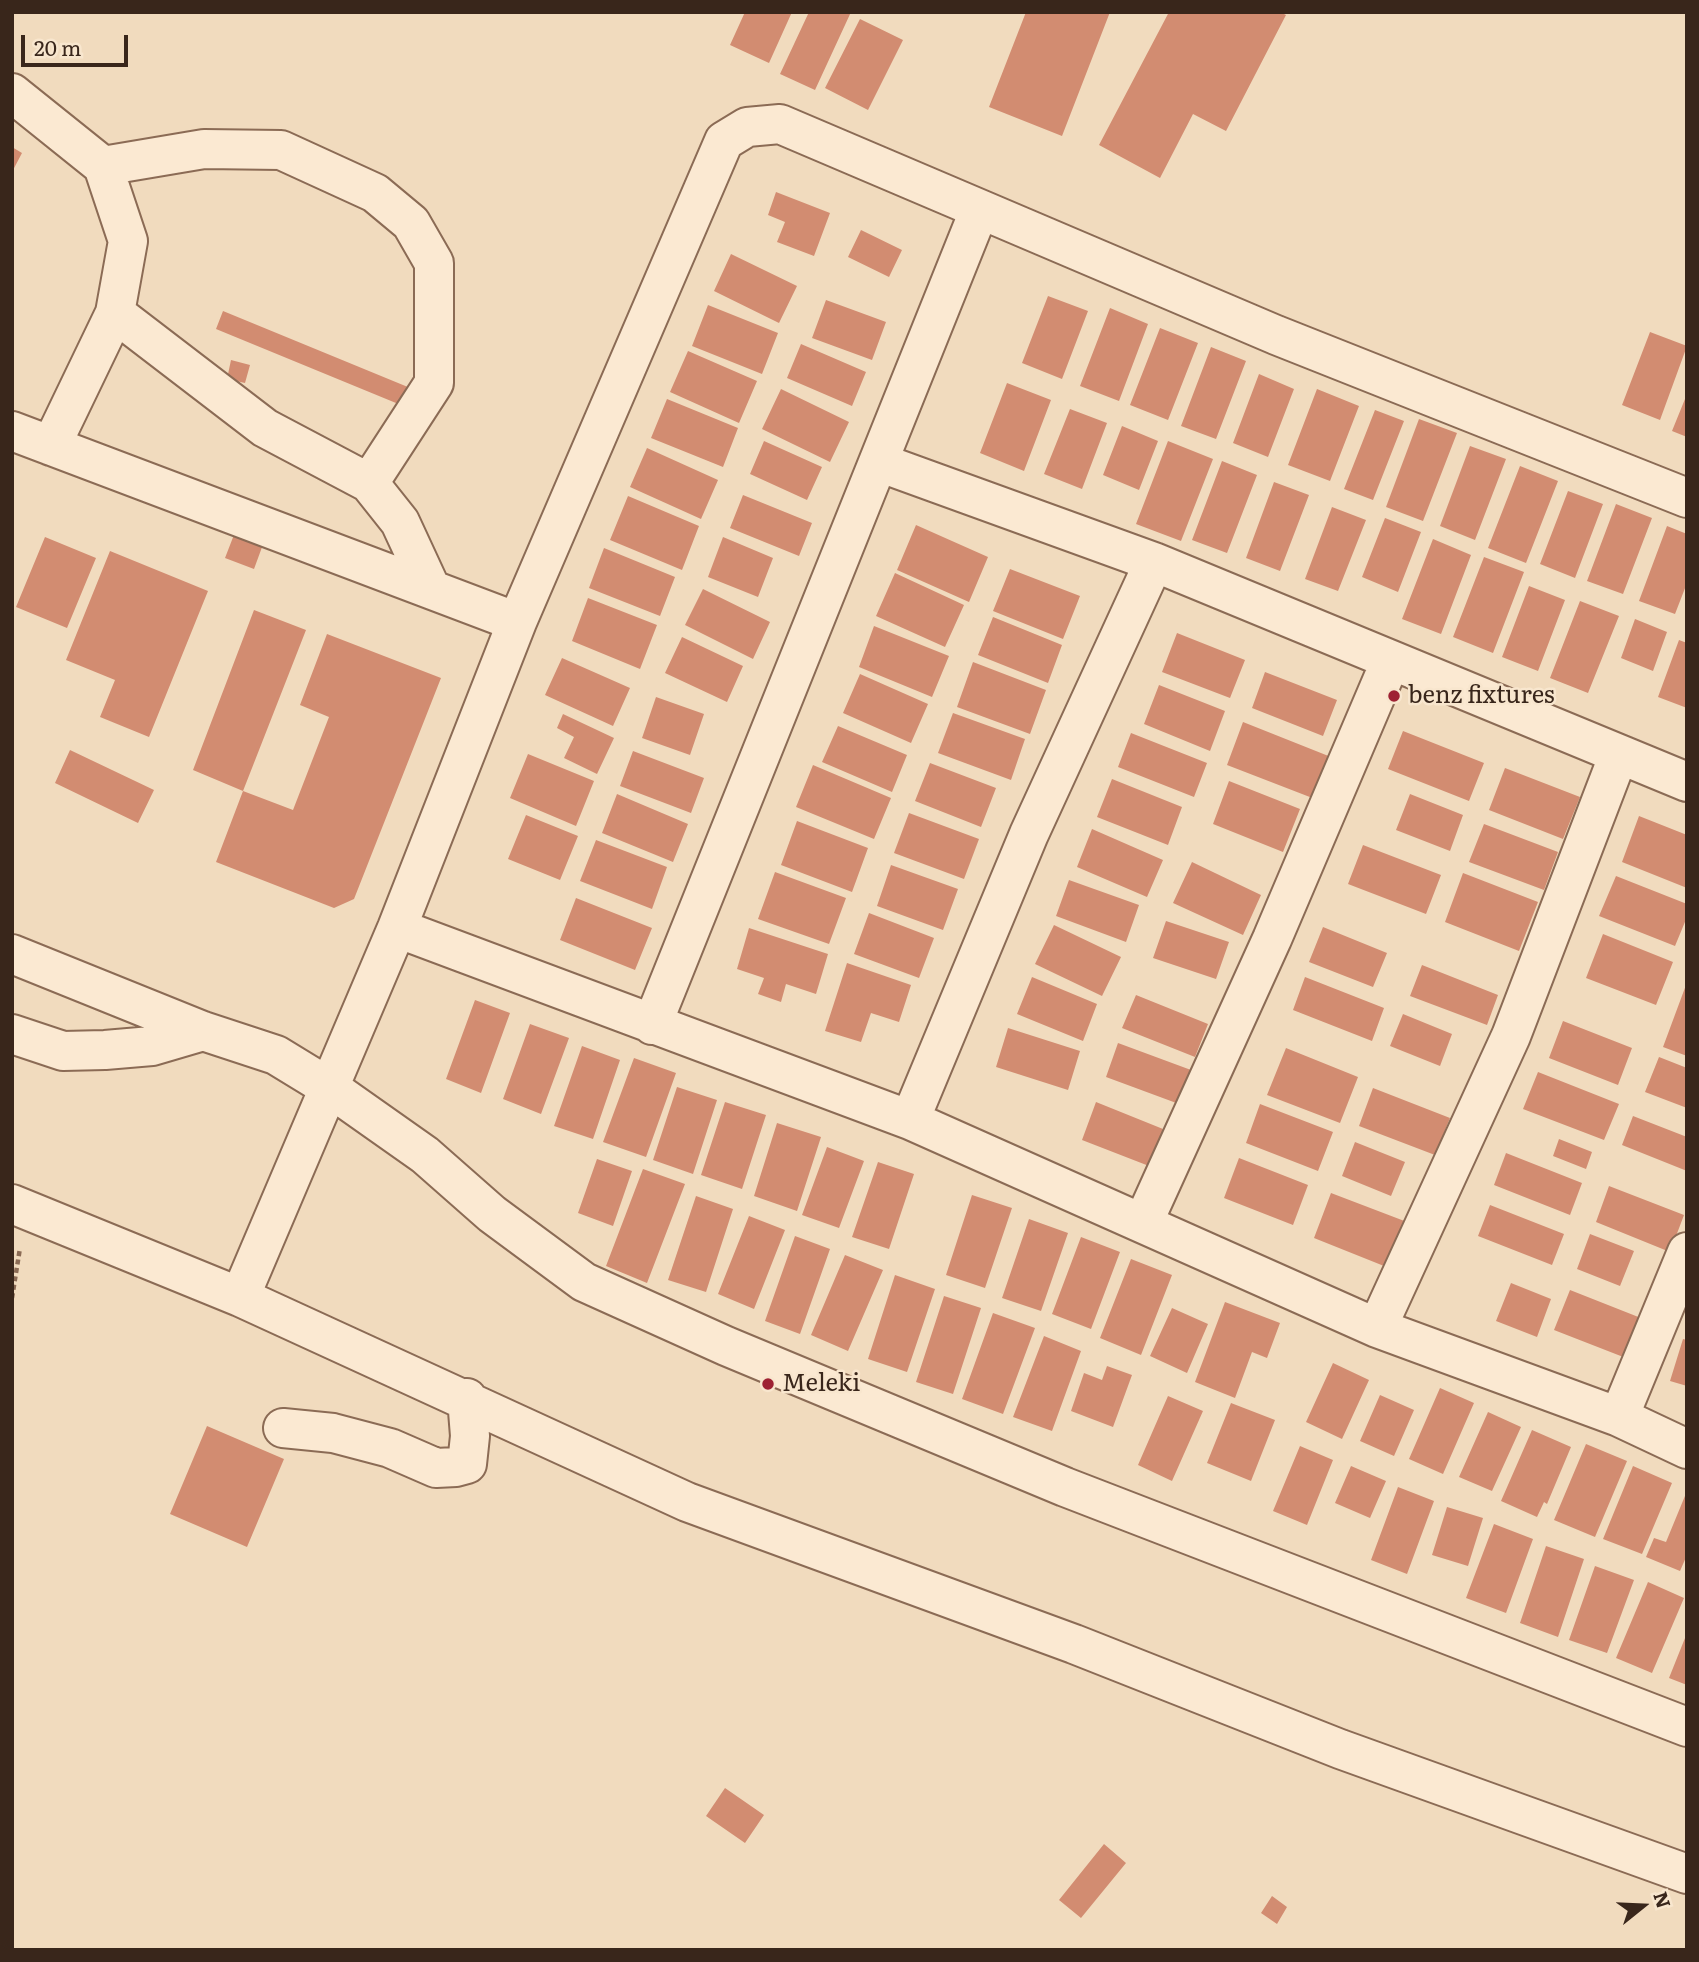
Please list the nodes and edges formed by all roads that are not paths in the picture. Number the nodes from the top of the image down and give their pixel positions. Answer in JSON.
{"nodes":[{"id":1,"x":12,"y":93,"type":"edge"},
{"id":2,"x":103,"y":166,"type":"junction"},
{"id":3,"x":979,"y":211,"type":"junction"},
{"id":4,"x":115,"y":313,"type":"junction"},
{"id":5,"x":12,"y":431,"type":"edge"},
{"id":6,"x":51,"y":446,"type":"junction"},
{"id":7,"x":881,"y":463,"type":"junction"},
{"id":8,"x":369,"y":483,"type":"junction"},
{"id":9,"x":1687,"y":498,"type":"edge"},
{"id":10,"x":1154,"y":562,"type":"junction"},
{"id":11,"x":431,"y":589,"type":"junction"},
{"id":12,"x":517,"y":622,"type":"junction"},
{"id":13,"x":1391,"y":660,"type":"junction"},
{"id":14,"x":1619,"y":754,"type":"junction"},
{"id":15,"x":1687,"y":782,"type":"edge"},
{"id":16,"x":397,"y":928,"type":"junction"},
{"id":17,"x":12,"y":954,"type":"edge"},
{"id":18,"x":652,"y":1025,"type":"junction"},
{"id":19,"x":203,"y":1031,"type":"junction"},
{"id":20,"x":12,"y":1034,"type":"edge"},
{"id":21,"x":330,"y":1088,"type":"junction"},
{"id":22,"x":909,"y":1120,"type":"junction"},
{"id":23,"x":19,"y":1207,"type":"edge"},
{"id":24,"x":1143,"y":1223,"type":"junction"},
{"id":25,"x":1687,"y":1252,"type":"edge"},
{"id":26,"x":240,"y":1297,"type":"junction"},
{"id":27,"x":1377,"y":1328,"type":"junction"},
{"id":28,"x":467,"y":1398,"type":"junction"},
{"id":29,"x":1619,"y":1418,"type":"junction"},
{"id":30,"x":283,"y":1428,"type":"dead end"},
{"id":31,"x":1687,"y":1449,"type":"edge"},
{"id":32,"x":1687,"y":1727,"type":"edge"},
{"id":33,"x":1687,"y":1874,"type":"edge"}],
"edges":[{"from":1,"to":2,"type":"street"},
{"from":2,"to":4,"type":"street"},
{"from":2,"to":8,"type":"street"},
{"from":3,"to":7,"type":"street"},
{"from":3,"to":9,"type":"street"},
{"from":3,"to":12,"type":"street"},
{"from":4,"to":6,"type":"street"},
{"from":4,"to":8,"type":"street"},
{"from":5,"to":6,"type":"street"},
{"from":6,"to":11,"type":"street"},
{"from":7,"to":10,"type":"street"},
{"from":7,"to":18,"type":"street"},
{"from":8,"to":11,"type":"street"},
{"from":10,"to":13,"type":"street"},
{"from":10,"to":22,"type":"street"},
{"from":11,"to":12,"type":"street"},
{"from":12,"to":16,"type":"street"},
{"from":13,"to":14,"type":"street"},
{"from":13,"to":24,"type":"street"},
{"from":14,"to":15,"type":"street"},
{"from":14,"to":27,"type":"street"},
{"from":16,"to":18,"type":"street"},
{"from":16,"to":21,"type":"street"},
{"from":17,"to":19,"type":"street"},
{"from":18,"to":22,"type":"street"},
{"from":19,"to":20,"type":"street"},
{"from":19,"to":21,"type":"street"},
{"from":21,"to":26,"type":"street"},
{"from":21,"to":32,"type":"street"},
{"from":22,"to":24,"type":"street"},
{"from":23,"to":26,"type":"street"},
{"from":24,"to":27,"type":"street"},
{"from":25,"to":29,"type":"street"},
{"from":26,"to":28,"type":"street"},
{"from":27,"to":29,"type":"street"},
{"from":28,"to":30,"type":"street"},
{"from":28,"to":33,"type":"street"},
{"from":29,"to":31,"type":"street"}]}
